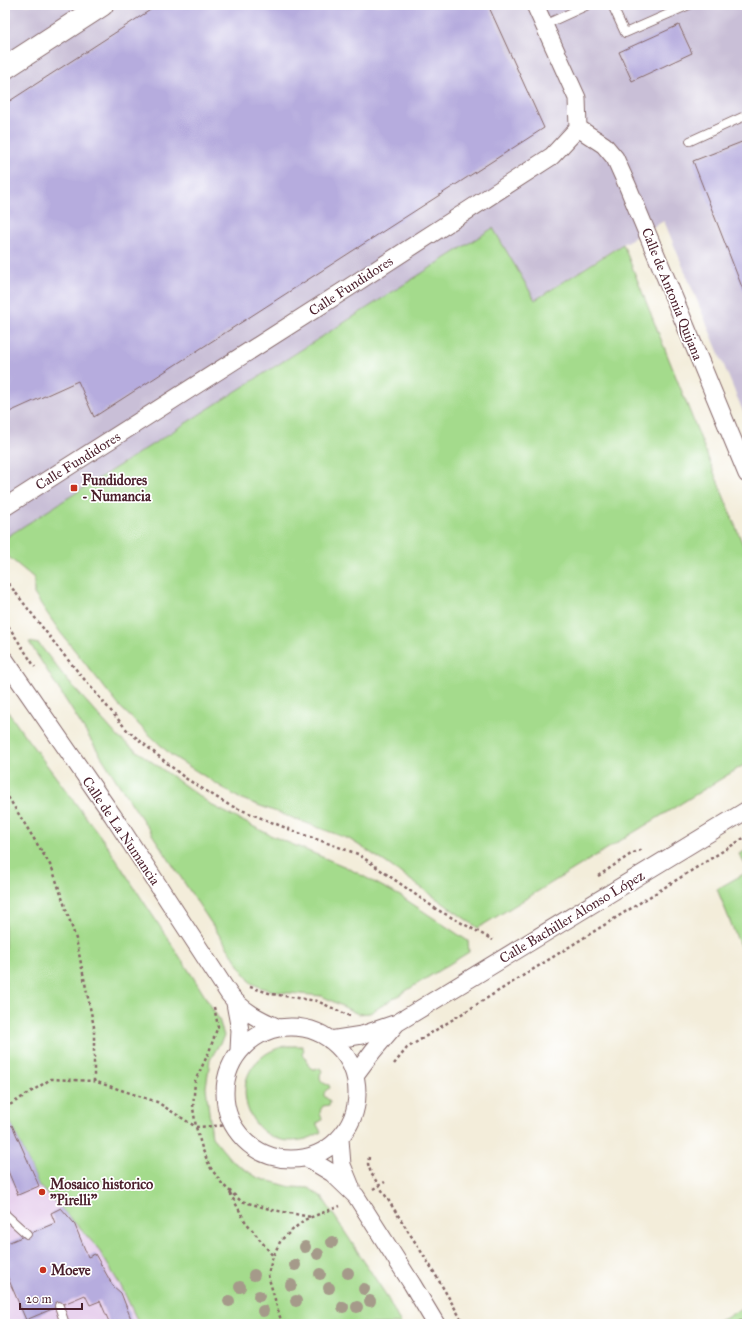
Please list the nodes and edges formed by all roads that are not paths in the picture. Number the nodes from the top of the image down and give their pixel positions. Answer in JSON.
{"nodes":[{"id":1,"x":102,"y":5,"type":"edge"},
{"id":2,"x":534,"y":5,"type":"edge"},
{"id":3,"x":588,"y":5,"type":"edge"},
{"id":4,"x":612,"y":5,"type":"edge"},
{"id":5,"x":689,"y":5,"type":"edge"},
{"id":6,"x":544,"y":25,"type":"junction"},
{"id":7,"x":5,"y":68,"type":"edge"},
{"id":8,"x":747,"y":115,"type":"edge"},
{"id":9,"x":578,"y":128,"type":"junction"},
{"id":10,"x":690,"y":141,"type":"dead end"},
{"id":11,"x":747,"y":474,"type":"edge"},
{"id":12,"x":5,"y":507,"type":"edge"},
{"id":13,"x":5,"y":660,"type":"edge"},
{"id":14,"x":747,"y":810,"type":"edge"},
{"id":15,"x":232,"y":999,"type":"junction"},
{"id":16,"x":397,"y":1024,"type":"junction"},
{"id":17,"x":279,"y":1028,"type":"junction"},
{"id":18,"x":330,"y":1040,"type":"junction"},
{"id":19,"x":239,"y":1051,"type":"junction"},
{"id":20,"x":355,"y":1075,"type":"junction"},
{"id":21,"x":340,"y":1139,"type":"junction"},
{"id":22,"x":307,"y":1158,"type":"junction"},
{"id":23,"x":354,"y":1194,"type":"junction"},
{"id":24,"x":5,"y":1213,"type":"edge"},
{"id":25,"x":27,"y":1234,"type":"dead end"},
{"id":26,"x":59,"y":1306,"type":"dead end"},
{"id":27,"x":64,"y":1324,"type":"edge"},
{"id":28,"x":436,"y":1324,"type":"edge"}],
"edges":[{"from":1,"to":7,"type":"street"},
{"from":2,"to":6,"type":"street"},
{"from":3,"to":6,"type":"lane"},
{"from":4,"to":5,"type":"lane"},
{"from":6,"to":9,"type":"street"},
{"from":8,"to":10,"type":"lane"},
{"from":9,"to":11,"type":"street","name":"Calle de Antonia Quijana"},
{"from":9,"to":12,"type":"street","name":"Calle Fundidores"},
{"from":13,"to":15,"type":"street","name":"Calle de La Numancia"},
{"from":14,"to":16,"type":"street","name":"Calle Bachiller Alonso López"},
{"from":15,"to":17,"type":"street","name":"Calle de La Numancia"},
{"from":15,"to":19,"type":"street","name":"Calle de La Numancia"},
{"from":16,"to":18,"type":"street","name":"Calle Bachiller Alonso López"},
{"from":16,"to":20,"type":"street","name":"Calle Bachiller Alonso López"},
{"from":17,"to":18,"type":"street"},
{"from":17,"to":19,"type":"street"},
{"from":18,"to":20,"type":"street"},
{"from":19,"to":22,"type":"street"},
{"from":20,"to":21,"type":"street"},
{"from":21,"to":22,"type":"street"},
{"from":21,"to":23,"type":"street"},
{"from":22,"to":23,"type":"street"},
{"from":23,"to":28,"type":"street"},
{"from":24,"to":25,"type":"lane"},
{"from":26,"to":27,"type":"lane"}]}
